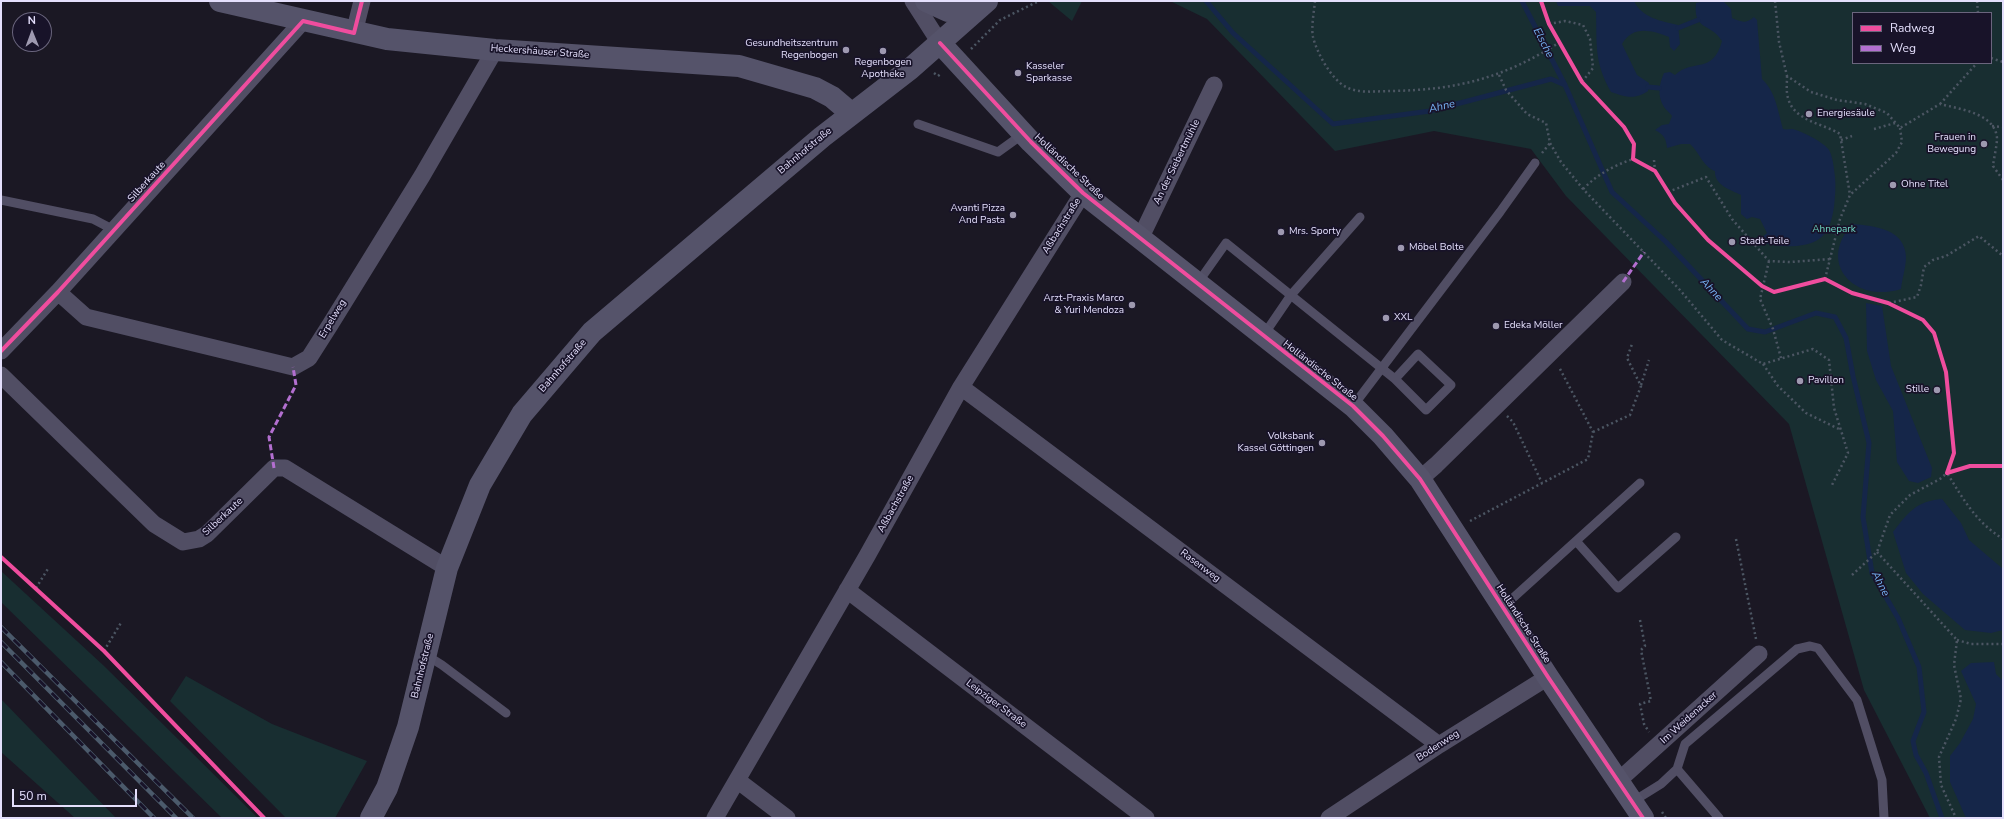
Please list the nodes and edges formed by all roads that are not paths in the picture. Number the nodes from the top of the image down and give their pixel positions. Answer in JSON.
{"nodes":[{"id":1,"x":220,"y":1,"type":"edge"},
{"id":2,"x":362,"y":1,"type":"edge"},
{"id":3,"x":913,"y":1,"type":"edge"},
{"id":4,"x":926,"y":1,"type":"edge"},
{"id":5,"x":985,"y":3,"type":"edge"},
{"id":6,"x":303,"y":21,"type":"junction"},
{"id":7,"x":354,"y":33,"type":"junction"},
{"id":8,"x":940,"y":43,"type":"junction"},
{"id":9,"x":495,"y":50,"type":"junction"},
{"id":10,"x":1214,"y":85,"type":"dead end"},
{"id":11,"x":852,"y":114,"type":"junction"},
{"id":12,"x":918,"y":124,"type":"dead end"},
{"id":13,"x":1023,"y":134,"type":"junction"},
{"id":14,"x":1535,"y":163,"type":"dead end"},
{"id":15,"x":1083,"y":193,"type":"junction"},
{"id":16,"x":1,"y":200,"type":"edge"},
{"id":17,"x":1360,"y":217,"type":"dead end"},
{"id":18,"x":114,"y":230,"type":"junction"},
{"id":19,"x":1140,"y":239,"type":"junction"},
{"id":20,"x":1623,"y":282,"type":"dead end"},
{"id":21,"x":1197,"y":284,"type":"junction"},
{"id":22,"x":58,"y":292,"type":"junction"},
{"id":23,"x":1291,"y":295,"type":"junction"},
{"id":24,"x":1263,"y":336,"type":"junction"},
{"id":25,"x":1,"y":351,"type":"edge"},
{"id":26,"x":1382,"y":368,"type":"junction"},
{"id":27,"x":1,"y":376,"type":"edge"},
{"id":28,"x":1395,"y":379,"type":"junction"},
{"id":29,"x":961,"y":388,"type":"junction"},
{"id":30,"x":1353,"y":406,"type":"junction"},
{"id":31,"x":1420,"y":479,"type":"junction"},
{"id":32,"x":1640,"y":483,"type":"dead end"},
{"id":33,"x":1676,"y":537,"type":"dead end"},
{"id":34,"x":1576,"y":541,"type":"junction"},
{"id":35,"x":447,"y":568,"type":"junction"},
{"id":36,"x":847,"y":590,"type":"junction"},
{"id":37,"x":1503,"y":607,"type":"junction"},
{"id":38,"x":1759,"y":654,"type":"road end"},
{"id":39,"x":426,"y":656,"type":"junction"},
{"id":40,"x":1548,"y":677,"type":"junction"},
{"id":41,"x":506,"y":713,"type":"dead end"},
{"id":42,"x":1439,"y":745,"type":"junction"},
{"id":43,"x":1677,"y":769,"type":"junction"},
{"id":44,"x":737,"y":780,"type":"junction"},
{"id":45,"x":1618,"y":781,"type":"junction"},
{"id":46,"x":1638,"y":810,"type":"edge"},
{"id":47,"x":371,"y":818,"type":"edge"},
{"id":48,"x":715,"y":818,"type":"edge"},
{"id":49,"x":788,"y":818,"type":"edge"},
{"id":50,"x":1146,"y":818,"type":"edge"},
{"id":51,"x":1329,"y":818,"type":"edge"},
{"id":52,"x":1719,"y":818,"type":"edge"},
{"id":53,"x":1884,"y":818,"type":"edge"}],
"edges":[{"from":1,"to":6,"type":"street","name":"Heckershäuser Straße"},
{"from":2,"to":7,"type":"street"},
{"from":3,"to":8,"type":"street","name":"Holländische Straße"},
{"from":4,"to":5,"type":"street"},
{"from":5,"to":8,"type":"street","name":"Bahnhofstraße"},
{"from":6,"to":7,"type":"street","name":"Heckershäuser Straße"},
{"from":6,"to":18,"type":"street","name":"Silberkaute"},
{"from":7,"to":9,"type":"street","name":"Heckershäuser Straße"},
{"from":8,"to":11,"type":"street","name":"Bahnhofstraße"},
{"from":8,"to":13,"type":"street","name":"Holländische Straße"},
{"from":9,"to":11,"type":"street","name":"Heckershäuser Straße"},
{"from":9,"to":22,"type":"street","name":"Erpelweg"},
{"from":10,"to":19,"type":"street","name":"An der Siebertmühle"},
{"from":11,"to":35,"type":"street","name":"Bahnhofstraße"},
{"from":12,"to":13,"type":"lane"},
{"from":13,"to":15,"type":"street","name":"Holländische Straße"},
{"from":14,"to":26,"type":"lane"},
{"from":15,"to":19,"type":"street","name":"Holländische Straße"},
{"from":15,"to":29,"type":"street","name":"Aßbachstraße"},
{"from":16,"to":18,"type":"lane"},
{"from":17,"to":23,"type":"lane"},
{"from":18,"to":22,"type":"street","name":"Silberkaute"},
{"from":19,"to":21,"type":"street","name":"Holländische Straße"},
{"from":20,"to":31,"type":"street"},
{"from":21,"to":23,"type":"lane"},
{"from":21,"to":24,"type":"street","name":"Holländische Straße"},
{"from":22,"to":25,"type":"street","name":"Silberkaute"},
{"from":23,"to":24,"type":"lane"},
{"from":23,"to":26,"type":"lane"},
{"from":24,"to":30,"type":"street","name":"Holländische Straße"},
{"from":26,"to":28,"type":"lane"},
{"from":26,"to":30,"type":"lane"},
{"from":27,"to":35,"type":"street","name":"Silberkaute"},
{"from":28,"to":28,"type":"lane"},
{"from":29,"to":36,"type":"street","name":"Aßbachstraße"},
{"from":29,"to":42,"type":"street","name":"Rasenweg"},
{"from":30,"to":31,"type":"street","name":"Holländische Straße"},
{"from":31,"to":37,"type":"street","name":"Holländische Straße"},
{"from":32,"to":34,"type":"lane"},
{"from":33,"to":34,"type":"lane"},
{"from":34,"to":37,"type":"lane"},
{"from":35,"to":39,"type":"street","name":"Bahnhofstraße"},
{"from":36,"to":44,"type":"street","name":"Aßbachstraße"},
{"from":36,"to":50,"type":"street","name":"Leipziger Straße"},
{"from":37,"to":40,"type":"street","name":"Holländische Straße"},
{"from":38,"to":45,"type":"street","name":"Im Weidenacker"},
{"from":39,"to":41,"type":"lane"},
{"from":39,"to":47,"type":"street","name":"Bahnhofstraße"},
{"from":40,"to":42,"type":"street","name":"Bodenweg"},
{"from":40,"to":45,"type":"street","name":"Holländische Straße"},
{"from":42,"to":51,"type":"street","name":"Bodenweg"},
{"from":43,"to":46,"type":"lane"},
{"from":43,"to":52,"type":"lane"},
{"from":43,"to":53,"type":"lane"},
{"from":44,"to":48,"type":"street","name":"Aßbachstraße"},
{"from":44,"to":49,"type":"street"},
{"from":45,"to":46,"type":"street","name":"Holländische Straße"}]}
